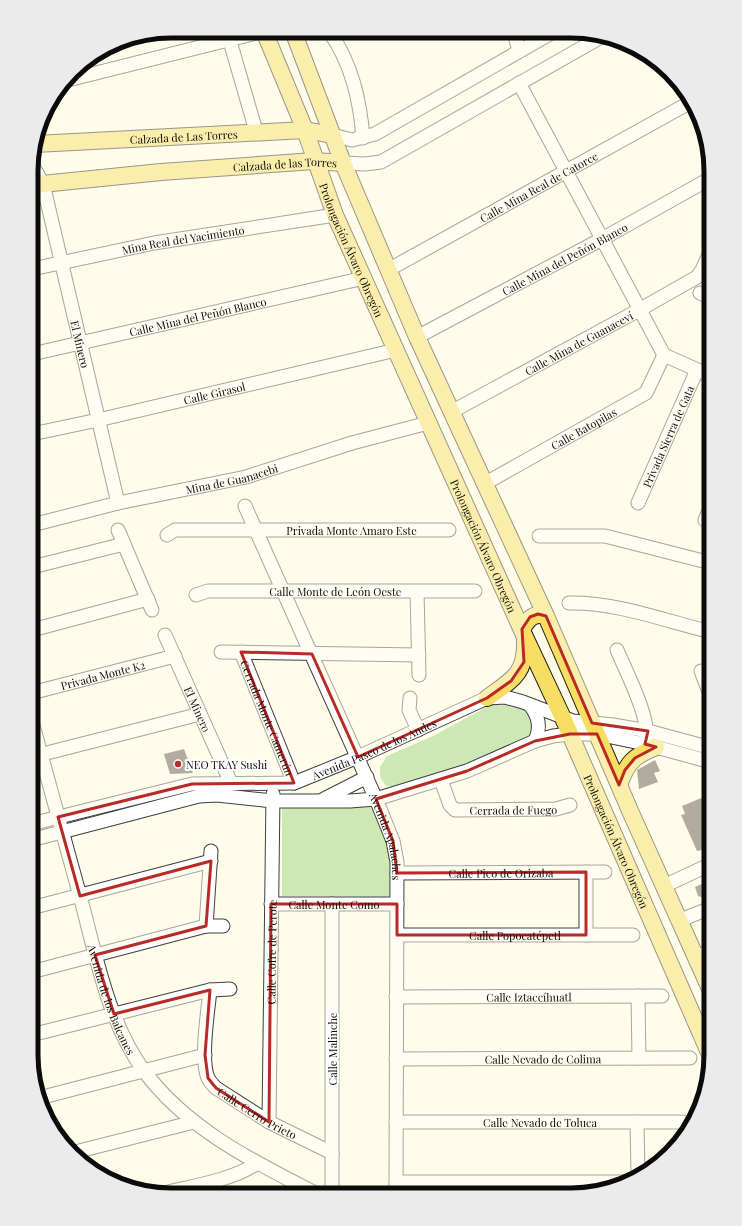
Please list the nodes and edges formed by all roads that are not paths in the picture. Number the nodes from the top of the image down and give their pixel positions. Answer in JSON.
{"nodes":[{"id":1,"x":217,"y":38,"type":"edge"},
{"id":2,"x":229,"y":38,"type":"edge"},
{"id":3,"x":267,"y":38,"type":"edge"},
{"id":4,"x":296,"y":38,"type":"edge"},
{"id":5,"x":332,"y":38,"type":"edge"},
{"id":6,"x":516,"y":38,"type":"edge"},
{"id":7,"x":542,"y":38,"type":"edge"},
{"id":8,"x":595,"y":41,"type":"edge"},
{"id":9,"x":519,"y":51,"type":"junction"},
{"id":10,"x":76,"y":78,"type":"edge"},
{"id":11,"x":519,"y":83,"type":"junction"},
{"id":12,"x":686,"y":106,"type":"edge"},
{"id":13,"x":305,"y":130,"type":"junction"},
{"id":14,"x":256,"y":132,"type":"junction"},
{"id":15,"x":332,"y":135,"type":"junction"},
{"id":16,"x":363,"y":138,"type":"junction"},
{"id":17,"x":41,"y":144,"type":"edge"},
{"id":18,"x":314,"y":161,"type":"junction"},
{"id":19,"x":343,"y":163,"type":"junction"},
{"id":20,"x":566,"y":172,"type":"junction"},
{"id":21,"x":704,"y":182,"type":"edge"},
{"id":22,"x":38,"y":185,"type":"edge"},
{"id":23,"x":38,"y":188,"type":"edge"},
{"id":24,"x":335,"y":215,"type":"junction"},
{"id":25,"x":602,"y":239,"type":"junction"},
{"id":26,"x":61,"y":263,"type":"junction"},
{"id":27,"x":704,"y":266,"type":"edge"},
{"id":28,"x":38,"y":268,"type":"edge"},
{"id":29,"x":388,"y":270,"type":"junction"},
{"id":30,"x":364,"y":278,"type":"junction"},
{"id":31,"x":640,"y":310,"type":"junction"},
{"id":32,"x":417,"y":337,"type":"junction"},
{"id":33,"x":80,"y":343,"type":"junction"},
{"id":34,"x":38,"y":353,"type":"edge"},
{"id":35,"x":398,"y":354,"type":"junction"},
{"id":36,"x":664,"y":355,"type":"junction"},
{"id":37,"x":430,"y":364,"type":"junction"},
{"id":38,"x":697,"y":370,"type":"junction"},
{"id":39,"x":704,"y":373,"type":"edge"},
{"id":40,"x":451,"y":412,"type":"junction"},
{"id":41,"x":98,"y":420,"type":"junction"},
{"id":42,"x":428,"y":423,"type":"junction"},
{"id":43,"x":38,"y":433,"type":"edge"},
{"id":44,"x":484,"y":484,"type":"junction"},
{"id":45,"x":118,"y":503,"type":"junction"},
{"id":46,"x":638,"y":503,"type":"dead end"},
{"id":47,"x":245,"y":506,"type":"dead end"},
{"id":48,"x":38,"y":523,"type":"edge"},
{"id":49,"x":255,"y":529,"type":"junction"},
{"id":50,"x":118,"y":530,"type":"dead end"},
{"id":51,"x":449,"y":530,"type":"dead end"},
{"id":52,"x":167,"y":535,"type":"dead end"},
{"id":53,"x":538,"y":536,"type":"dead end"},
{"id":54,"x":124,"y":544,"type":"junction"},
{"id":55,"x":704,"y":561,"type":"edge"},
{"id":56,"x":38,"y":566,"type":"edge"},
{"id":57,"x":475,"y":591,"type":"dead end"},
{"id":58,"x":285,"y":592,"type":"junction"},
{"id":59,"x":417,"y":592,"type":"junction"},
{"id":60,"x":196,"y":595,"type":"dead end"},
{"id":61,"x":569,"y":603,"type":"dead end"},
{"id":62,"x":546,"y":616,"type":"junction"},
{"id":63,"x":38,"y":629,"type":"edge"},
{"id":64,"x":704,"y":630,"type":"edge"},
{"id":65,"x":523,"y":633,"type":"junction"},
{"id":66,"x":165,"y":635,"type":"dead end"},
{"id":67,"x":617,"y":650,"type":"dead end"},
{"id":68,"x":221,"y":652,"type":"dead end"},
{"id":69,"x":241,"y":652,"type":"junction"},
{"id":70,"x":312,"y":654,"type":"junction"},
{"id":71,"x":419,"y":655,"type":"junction"},
{"id":72,"x":175,"y":656,"type":"junction"},
{"id":73,"x":702,"y":671,"type":"dead end"},
{"id":74,"x":419,"y":675,"type":"dead end"},
{"id":75,"x":704,"y":677,"type":"edge"},
{"id":76,"x":38,"y":691,"type":"edge"},
{"id":77,"x":410,"y":698,"type":"dead end"},
{"id":78,"x":488,"y":698,"type":"junction"},
{"id":79,"x":530,"y":705,"type":"junction"},
{"id":80,"x":200,"y":714,"type":"junction"},
{"id":81,"x":563,"y":718,"type":"junction"},
{"id":82,"x":595,"y":728,"type":"junction"},
{"id":83,"x":418,"y":730,"type":"junction"},
{"id":84,"x":648,"y":731,"type":"junction"},
{"id":85,"x":570,"y":734,"type":"junction"},
{"id":86,"x":535,"y":741,"type":"junction"},
{"id":87,"x":651,"y":746,"type":"junction"},
{"id":88,"x":704,"y":746,"type":"edge"},
{"id":89,"x":38,"y":755,"type":"edge"},
{"id":90,"x":358,"y":757,"type":"junction"},
{"id":91,"x":704,"y":760,"type":"edge"},
{"id":92,"x":38,"y":762,"type":"edge"},
{"id":93,"x":367,"y":777,"type":"junction"},
{"id":94,"x":441,"y":780,"type":"junction"},
{"id":95,"x":231,"y":783,"type":"junction"},
{"id":96,"x":273,"y":783,"type":"junction"},
{"id":97,"x":294,"y":783,"type":"junction"},
{"id":98,"x":619,"y":785,"type":"junction"},
{"id":99,"x":376,"y":799,"type":"junction"},
{"id":100,"x":273,"y":801,"type":"junction"},
{"id":101,"x":320,"y":801,"type":"junction"},
{"id":102,"x":570,"y":805,"type":"dead end"},
{"id":103,"x":58,"y":817,"type":"junction"},
{"id":104,"x":38,"y":822,"type":"edge"},
{"id":105,"x":62,"y":833,"type":"junction"},
{"id":106,"x":38,"y":838,"type":"edge"},
{"id":107,"x":704,"y":867,"type":"edge"},
{"id":108,"x":586,"y":872,"type":"junction"},
{"id":109,"x":605,"y":872,"type":"dead end"},
{"id":110,"x":397,"y":873,"type":"junction"},
{"id":111,"x":664,"y":886,"type":"junction"},
{"id":112,"x":80,"y":896,"type":"junction"},
{"id":113,"x":271,"y":904,"type":"junction"},
{"id":114,"x":332,"y":904,"type":"junction"},
{"id":115,"x":397,"y":904,"type":"junction"},
{"id":116,"x":38,"y":906,"type":"edge"},
{"id":117,"x":704,"y":911,"type":"edge"},
{"id":118,"x":680,"y":920,"type":"junction"},
{"id":119,"x":206,"y":926,"type":"junction"},
{"id":120,"x":223,"y":926,"type":"dead end"},
{"id":121,"x":633,"y":934,"type":"dead end"},
{"id":122,"x":397,"y":935,"type":"junction"},
{"id":123,"x":586,"y":935,"type":"junction"},
{"id":124,"x":704,"y":954,"type":"edge"},
{"id":125,"x":96,"y":956,"type":"junction"},
{"id":126,"x":696,"y":958,"type":"junction"},
{"id":127,"x":38,"y":970,"type":"edge"},
{"id":128,"x":704,"y":976,"type":"edge"},
{"id":129,"x":230,"y":989,"type":"dead end"},
{"id":130,"x":210,"y":990,"type":"junction"},
{"id":131,"x":638,"y":996,"type":"junction"},
{"id":132,"x":662,"y":996,"type":"dead end"},
{"id":133,"x":396,"y":997,"type":"junction"},
{"id":134,"x":114,"y":1014,"type":"junction"},
{"id":135,"x":38,"y":1034,"type":"edge"},
{"id":136,"x":704,"y":1041,"type":"edge"},
{"id":137,"x":205,"y":1055,"type":"junction"},
{"id":138,"x":639,"y":1058,"type":"junction"},
{"id":139,"x":690,"y":1058,"type":"dead end"},
{"id":140,"x":396,"y":1059,"type":"junction"},
{"id":141,"x":144,"y":1071,"type":"junction"},
{"id":142,"x":45,"y":1097,"type":"edge"},
{"id":143,"x":194,"y":1122,"type":"junction"},
{"id":144,"x":269,"y":1122,"type":"junction"},
{"id":145,"x":396,"y":1122,"type":"junction"},
{"id":146,"x":637,"y":1122,"type":"junction"},
{"id":147,"x":683,"y":1122,"type":"dead end"},
{"id":148,"x":79,"y":1151,"type":"edge"},
{"id":149,"x":332,"y":1153,"type":"junction"},
{"id":150,"x":257,"y":1163,"type":"junction"},
{"id":151,"x":638,"y":1169,"type":"edge"},
{"id":152,"x":608,"y":1183,"type":"edge"},
{"id":153,"x":184,"y":1188,"type":"edge"},
{"id":154,"x":305,"y":1188,"type":"edge"},
{"id":155,"x":332,"y":1188,"type":"edge"},
{"id":156,"x":396,"y":1188,"type":"edge"}],
"edges":[{"from":1,"to":10,"type":"street"},
{"from":2,"to":14,"type":"street"},
{"from":3,"to":13,"type":"main road","name":"Prolongación Álvaro Obregón"},
{"from":4,"to":15,"type":"main road"},
{"from":5,"to":16,"type":"street"},
{"from":6,"to":9,"type":"street"},
{"from":7,"to":9,"type":"street"},
{"from":8,"to":11,"type":"street","name":"Calzada de las Torres"},
{"from":9,"to":16,"type":"street"},
{"from":11,"to":19,"type":"street","name":"Calzada de las Torres"},
{"from":11,"to":20,"type":"street"},
{"from":12,"to":20,"type":"street","name":"Calle Mina Real de Catorce"},
{"from":13,"to":14,"type":"main road","name":"Calzada de Las Torres"},
{"from":13,"to":15,"type":"main road","name":"Calzada de Las Torres"},
{"from":13,"to":18,"type":"main road","name":"Prolongación Álvaro Obregón"},
{"from":14,"to":17,"type":"main road","name":"Calzada de Las Torres"},
{"from":15,"to":16,"type":"street"},
{"from":15,"to":19,"type":"main road"},
{"from":18,"to":19,"type":"main road","name":"Calzada de las Torres"},
{"from":18,"to":22,"type":"main road","name":"Calzada de las Torres"},
{"from":18,"to":24,"type":"main road","name":"Prolongación Álvaro Obregón"},
{"from":19,"to":29,"type":"main road"},
{"from":20,"to":25,"type":"street"},
{"from":20,"to":29,"type":"street","name":"Calle Mina Real de Catorce"},
{"from":21,"to":25,"type":"street","name":"Calle Mina del Peñón Blanco"},
{"from":23,"to":26,"type":"street","name":"El Minero"},
{"from":24,"to":26,"type":"street","name":"Mina Real del Yacimiento"},
{"from":24,"to":30,"type":"main road","name":"Prolongación Álvaro Obregón"},
{"from":25,"to":31,"type":"street"},
{"from":25,"to":32,"type":"street","name":"Calle Mina del Peñón Blanco"},
{"from":26,"to":28,"type":"street","name":"Mina Real del Yacimiento"},
{"from":26,"to":33,"type":"street","name":"El Minero"},
{"from":27,"to":31,"type":"street","name":"Calle Mina de Guanaceví"},
{"from":29,"to":32,"type":"main road"},
{"from":30,"to":33,"type":"street","name":"Calle Mina del Peñón Blanco"},
{"from":30,"to":35,"type":"main road","name":"Prolongación Álvaro Obregón"},
{"from":31,"to":36,"type":"street"},
{"from":31,"to":40,"type":"street","name":"Calle Mina de Guanaceví"},
{"from":32,"to":37,"type":"main road"},
{"from":33,"to":34,"type":"street","name":"Calle Mina del Peñón Blanco"},
{"from":33,"to":41,"type":"street","name":"El Minero"},
{"from":35,"to":37,"type":"main road"},
{"from":35,"to":41,"type":"street","name":"Calle Girasol"},
{"from":35,"to":42,"type":"main road","name":"Prolongación Álvaro Obregón"},
{"from":36,"to":38,"type":"street"},
{"from":36,"to":44,"type":"street","name":"Calle Batopilas"},
{"from":37,"to":40,"type":"main road"},
{"from":38,"to":39,"type":"street"},
{"from":38,"to":46,"type":"street","name":"Privada Sierra de Gata"},
{"from":40,"to":44,"type":"main road"},
{"from":41,"to":43,"type":"street","name":"Calle Girasol"},
{"from":41,"to":45,"type":"street","name":"El Minero"},
{"from":42,"to":45,"type":"street","name":"Mina de Guanacebi"},
{"from":42,"to":65,"type":"main road","name":"Prolongación Álvaro Obregón"},
{"from":44,"to":62,"type":"main road"},
{"from":45,"to":48,"type":"street","name":"Mina de Guanacebi"},
{"from":47,"to":49,"type":"street","name":"Avenida Apalaches"},
{"from":49,"to":51,"type":"street","name":"Privada Monte Amaro Este"},
{"from":49,"to":52,"type":"street","name":"Privada Monte Amaro Este"},
{"from":49,"to":58,"type":"street","name":"Avenida Apalaches"},
{"from":50,"to":54,"type":"street"},
{"from":53,"to":55,"type":"street"},
{"from":54,"to":56,"type":"street"},
{"from":54,"to":63,"type":"street"},
{"from":57,"to":59,"type":"street","name":"Calle Monte de León Oeste"},
{"from":58,"to":59,"type":"street","name":"Calle Monte de León Oeste"},
{"from":58,"to":60,"type":"street","name":"Calle Monte de León Oeste"},
{"from":58,"to":70,"type":"street","name":"Avenida Apalaches"},
{"from":59,"to":71,"type":"street"},
{"from":61,"to":64,"type":"street"},
{"from":62,"to":65,"type":"main road"},
{"from":62,"to":82,"type":"main road"},
{"from":65,"to":78,"type":"main road"},
{"from":65,"to":81,"type":"main road","name":"Prolongación Álvaro Obregón"},
{"from":66,"to":72,"type":"street","name":"El Minero"},
{"from":67,"to":84,"type":"street"},
{"from":68,"to":69,"type":"street"},
{"from":69,"to":70,"type":"street"},
{"from":69,"to":97,"type":"street","name":"Cerrada Monte Camerún"},
{"from":70,"to":71,"type":"street"},
{"from":70,"to":90,"type":"street","name":"Avenida Apalaches"},
{"from":71,"to":74,"type":"street"},
{"from":72,"to":76,"type":"street","name":"Privada Monte K2"},
{"from":72,"to":80,"type":"street","name":"El Minero"},
{"from":73,"to":75,"type":"street"},
{"from":77,"to":83,"type":"street"},
{"from":78,"to":79,"type":"street","name":"Avenida Paseo de los Andes"},
{"from":78,"to":83,"type":"street","name":"Avenida Paseo de los Andes"},
{"from":79,"to":81,"type":"street","name":"Avenida Paseo de los Andes"},
{"from":79,"to":86,"type":"street"},
{"from":80,"to":89,"type":"street"},
{"from":80,"to":95,"type":"street","name":"El Minero"},
{"from":81,"to":82,"type":"street","name":"Avenida Paseo de los Andes"},
{"from":81,"to":85,"type":"main road","name":"Prolongación Álvaro Obregón"},
{"from":82,"to":84,"type":"street","name":"Avenida Paseo de los Andes"},
{"from":82,"to":85,"type":"street","name":"Avenida Paseo de los Andes"},
{"from":82,"to":87,"type":"street","name":"Avenida Paseo de los Andes"},
{"from":82,"to":98,"type":"main road"},
{"from":83,"to":90,"type":"street","name":"Avenida Paseo de los Andes"},
{"from":84,"to":87,"type":"street"},
{"from":84,"to":88,"type":"street","name":"Avenida Paseo de los Andes"},
{"from":85,"to":86,"type":"street","name":"Avenida Paseo de los Andes"},
{"from":85,"to":136,"type":"main road","name":"Prolongación Álvaro Obregón"},
{"from":86,"to":94,"type":"street","name":"Avenida Paseo de los Andes"},
{"from":87,"to":91,"type":"street","name":"Avenida Paseo de los Andes"},
{"from":87,"to":98,"type":"main road"},
{"from":90,"to":93,"type":"street","name":"Avenida Apalaches"},
{"from":90,"to":97,"type":"street","name":"Avenida Paseo de los Andes"},
{"from":92,"to":103,"type":"street","name":"Avenida de los Balcanes"},
{"from":93,"to":99,"type":"street","name":"Avenida Apalaches"},
{"from":93,"to":101,"type":"street"},
{"from":94,"to":99,"type":"street","name":"Avenida Paseo de los Andes"},
{"from":94,"to":102,"type":"street","name":"Cerrada de Fuego"},
{"from":95,"to":96,"type":"street","name":"Avenida Paseo de los Andes"},
{"from":95,"to":103,"type":"street","name":"Avenida Paseo de los Andes"},
{"from":96,"to":97,"type":"street","name":"Avenida Paseo de los Andes"},
{"from":96,"to":100,"type":"street","name":"Calle Cofre de Perote"},
{"from":98,"to":111,"type":"main road"},
{"from":99,"to":101,"type":"street","name":"Avenida Paseo de los Andes"},
{"from":99,"to":110,"type":"street","name":"Avenida Apalaches"},
{"from":100,"to":101,"type":"street","name":"Avenida Paseo de los Andes"},
{"from":100,"to":105,"type":"street","name":"Avenida Paseo de los Andes"},
{"from":100,"to":113,"type":"street","name":"Calle Cofre de Perote"},
{"from":103,"to":104,"type":"street","name":"Avenida Paseo de los Andes"},
{"from":103,"to":105,"type":"street","name":"Avenida de los Balcanes"},
{"from":105,"to":106,"type":"street","name":"Avenida Paseo de los Andes"},
{"from":105,"to":112,"type":"street","name":"Avenida de los Balcanes"},
{"from":107,"to":111,"type":"street"},
{"from":108,"to":109,"type":"street","name":"Calle Pico de Orizaba"},
{"from":108,"to":110,"type":"street","name":"Calle Pico de Orizaba"},
{"from":108,"to":123,"type":"street"},
{"from":110,"to":115,"type":"street","name":"Avenida Apalaches"},
{"from":111,"to":118,"type":"main road"},
{"from":112,"to":116,"type":"street"},
{"from":112,"to":119,"type":"street"},
{"from":112,"to":125,"type":"street","name":"Avenida de los Balcanes"},
{"from":113,"to":114,"type":"street","name":"Calle Monte Como"},
{"from":113,"to":144,"type":"street","name":"Calle Cofre de Perote"},
{"from":114,"to":115,"type":"street","name":"Calle Monte Como"},
{"from":114,"to":149,"type":"street","name":"Calle Malinche"},
{"from":115,"to":122,"type":"street","name":"Avenida Apalaches"},
{"from":117,"to":118,"type":"street"},
{"from":118,"to":126,"type":"main road"},
{"from":119,"to":120,"type":"street"},
{"from":119,"to":125,"type":"street"},
{"from":121,"to":123,"type":"street","name":"Calle Popocatépetl"},
{"from":122,"to":123,"type":"street","name":"Calle Popocatépetl"},
{"from":122,"to":133,"type":"street","name":"Avenida Apalaches"},
{"from":124,"to":126,"type":"street"},
{"from":125,"to":127,"type":"street"},
{"from":125,"to":134,"type":"street","name":"Avenida de los Balcanes"},
{"from":126,"to":128,"type":"main road"},
{"from":129,"to":130,"type":"street"},
{"from":130,"to":134,"type":"street"},
{"from":130,"to":137,"type":"street","name":"Calle Cerro Prieto"},
{"from":131,"to":132,"type":"street","name":"Calle Iztaccíhuatl"},
{"from":131,"to":133,"type":"street","name":"Calle Iztaccíhuatl"},
{"from":131,"to":138,"type":"street"},
{"from":133,"to":140,"type":"street","name":"Avenida Apalaches"},
{"from":134,"to":135,"type":"street"},
{"from":134,"to":141,"type":"street","name":"Avenida de los Balcanes"},
{"from":137,"to":141,"type":"street"},
{"from":137,"to":144,"type":"street","name":"Calle Cerro Prieto"},
{"from":138,"to":139,"type":"street","name":"Calle Nevado de Colima"},
{"from":138,"to":140,"type":"street","name":"Calle Nevado de Colima"},
{"from":140,"to":145,"type":"street","name":"Avenida Apalaches"},
{"from":141,"to":142,"type":"street"},
{"from":141,"to":143,"type":"street","name":"Avenida de los Balcanes"},
{"from":143,"to":148,"type":"street"},
{"from":143,"to":150,"type":"street","name":"Avenida de los Balcanes"},
{"from":144,"to":149,"type":"street","name":"Calle Cerro Prieto"},
{"from":145,"to":146,"type":"street","name":"Calle Nevado de Toluca"},
{"from":145,"to":156,"type":"street","name":"Avenida Apalaches"},
{"from":146,"to":147,"type":"street","name":"Calle Nevado de Toluca"},
{"from":146,"to":151,"type":"street"},
{"from":149,"to":155,"type":"street","name":"Calle Malinche"},
{"from":150,"to":153,"type":"street"},
{"from":150,"to":154,"type":"street","name":"Avenida de los Balcanes"},
{"from":152,"to":156,"type":"street"}]}
